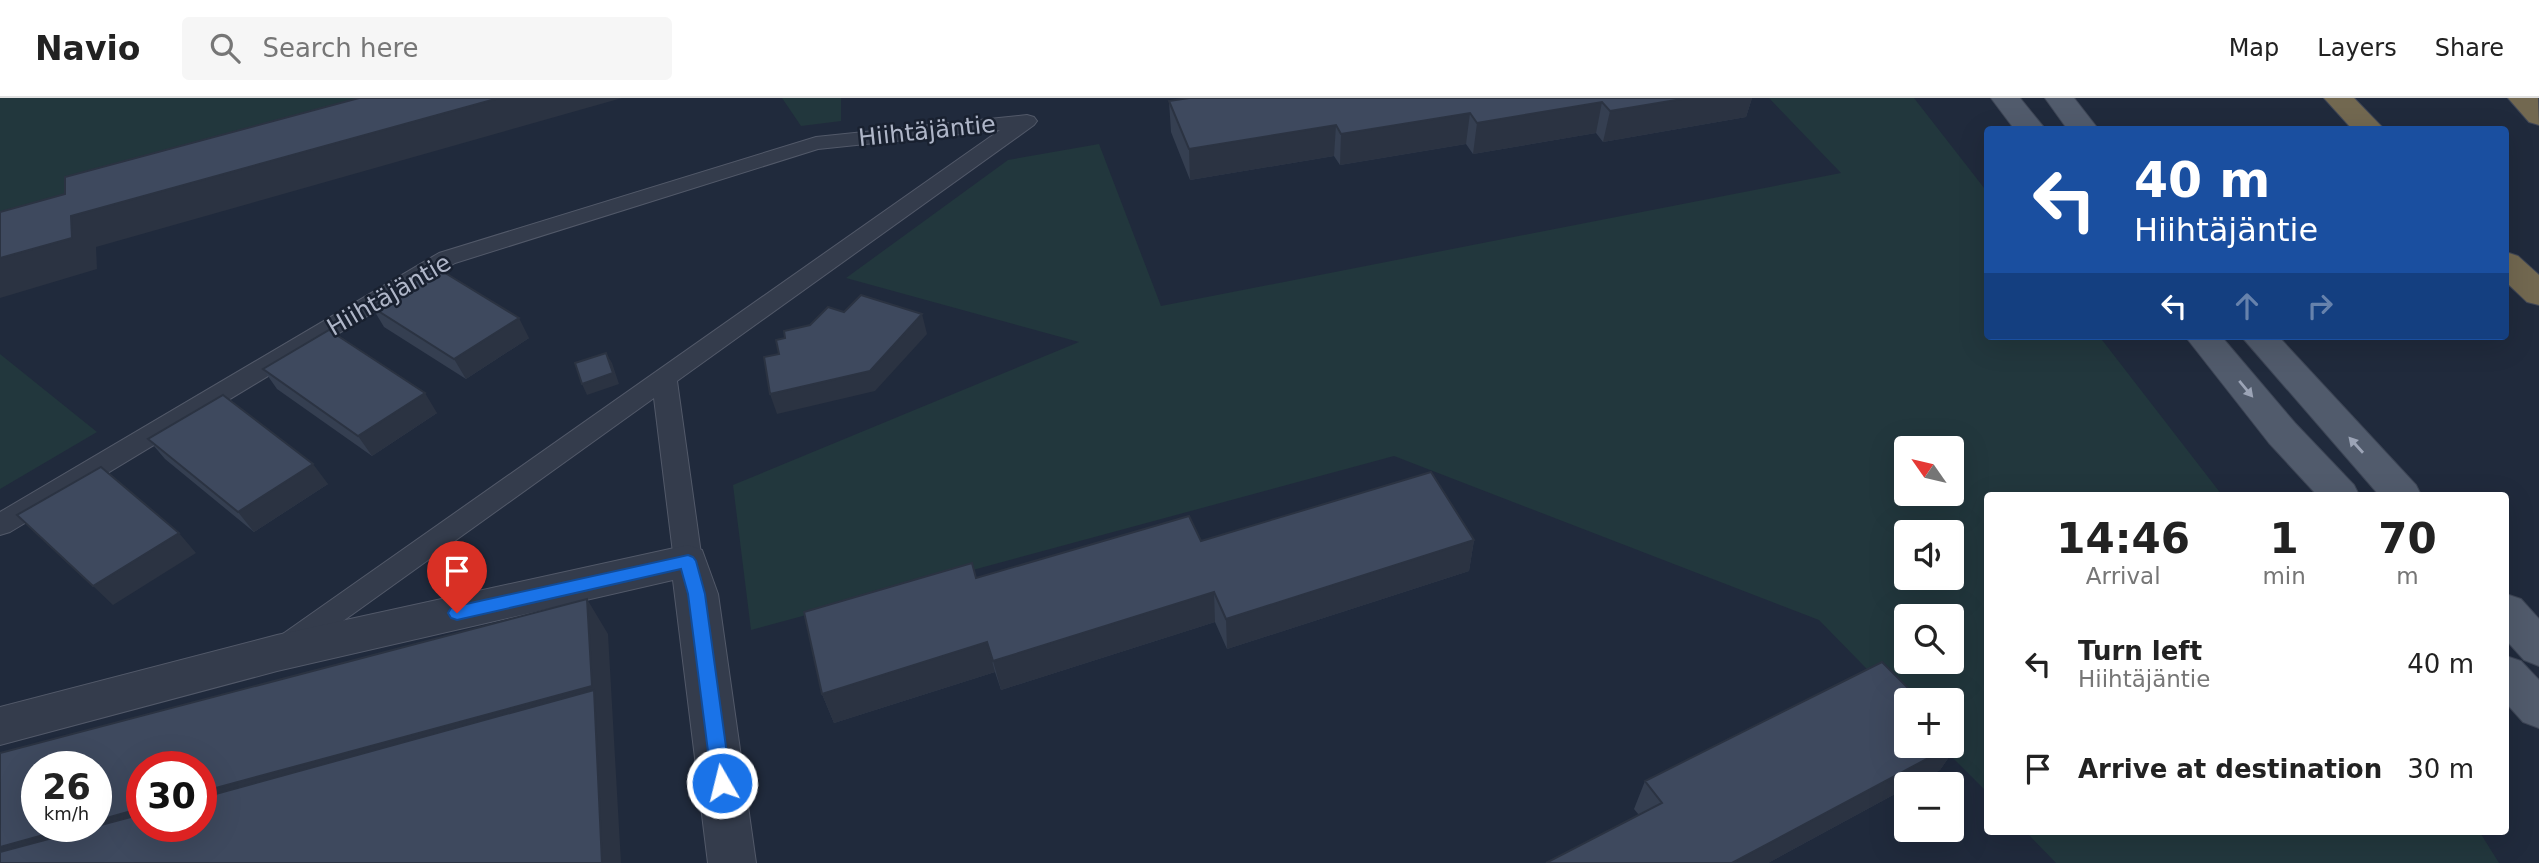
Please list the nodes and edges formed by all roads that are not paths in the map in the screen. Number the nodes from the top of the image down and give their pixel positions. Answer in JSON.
{"nodes":[{"id":1,"x":2005,"y":98,"type":"edge"},
{"id":2,"x":2059,"y":98,"type":"edge"},
{"id":3,"x":2338,"y":98,"type":"edge"},
{"id":4,"x":2522,"y":98,"type":"edge"},
{"id":5,"x":2539,"y":116,"type":"edge"},
{"id":6,"x":2028,"y":126,"type":"edge"},
{"id":7,"x":2081,"y":126,"type":"edge"},
{"id":8,"x":2366,"y":126,"type":"edge"},
{"id":9,"x":2509,"y":266,"type":"edge"},
{"id":10,"x":2539,"y":294,"type":"edge"},
{"id":11,"x":2205,"y":340,"type":"edge"},
{"id":12,"x":2262,"y":340,"type":"edge"},
{"id":13,"x":664,"y":377,"type":"junction"},
{"id":14,"x":2337,"y":492,"type":"edge"},
{"id":15,"x":2399,"y":492,"type":"edge"},
{"id":16,"x":0,"y":525,"type":"edge"},
{"id":17,"x":688,"y":561,"type":"junction"},
{"id":18,"x":2509,"y":614,"type":"edge"},
{"id":19,"x":2539,"y":648,"type":"edge"},
{"id":20,"x":277,"y":653,"type":"junction"},
{"id":21,"x":2509,"y":677,"type":"edge"},
{"id":22,"x":2539,"y":709,"type":"edge"},
{"id":23,"x":0,"y":726,"type":"edge"},
{"id":24,"x":732,"y":863,"type":"edge"}],
"edges":[{"from":1,"to":6,"type":"main road"},
{"from":2,"to":7,"type":"main road"},
{"from":3,"to":8,"type":"highway"},
{"from":4,"to":5,"type":"highway"},
{"from":9,"to":10,"type":"highway"},
{"from":11,"to":14,"type":"main road","one_way":true},
{"from":15,"to":12,"type":"main road","one_way":true},
{"from":13,"to":16,"type":"lane","name":"Hiihtäjäntie"},
{"from":13,"to":17,"type":"lane"},
{"from":13,"to":20,"type":"lane","name":"Hiihtäjäntie"},
{"from":17,"to":20,"type":"street","name":"Hiihtäjäntie"},
{"from":17,"to":24,"type":"street"},
{"from":18,"to":19,"type":"main road"},
{"from":20,"to":23,"type":"street","name":"Hiihtäjäntie"},
{"from":21,"to":22,"type":"main road"}]}
